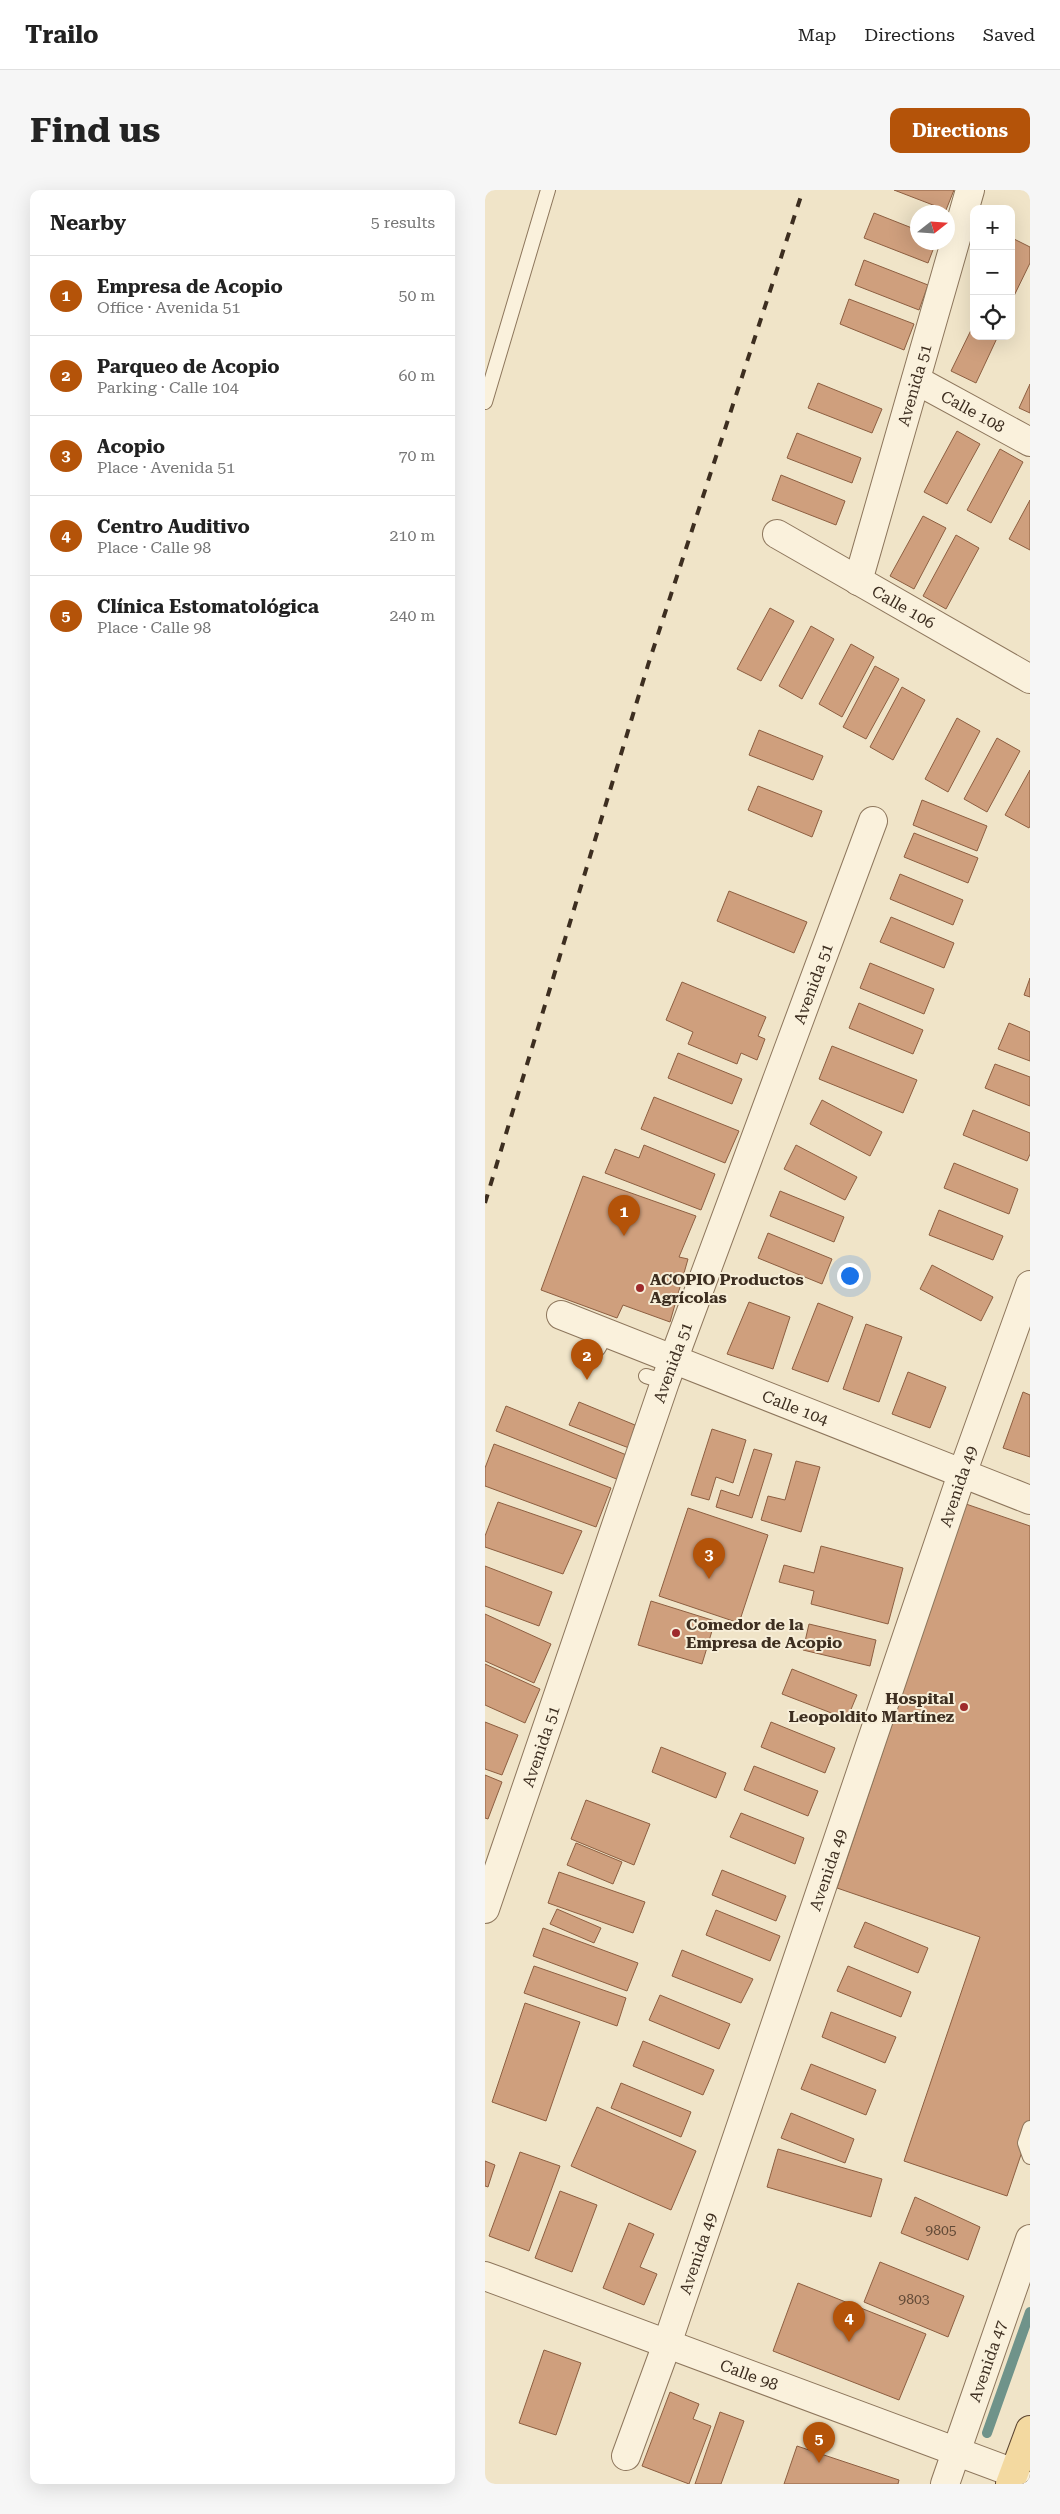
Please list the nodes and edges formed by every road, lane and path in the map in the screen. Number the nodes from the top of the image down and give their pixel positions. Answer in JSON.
{"nodes":[{"id":1,"x":548,"y":190,"type":"edge"},
{"id":2,"x":969,"y":190,"type":"edge"},
{"id":3,"x":916,"y":380,"type":"junction"},
{"id":4,"x":485,"y":402,"type":"edge"},
{"id":5,"x":1030,"y":442,"type":"edge"},
{"id":6,"x":777,"y":534,"type":"dead end"},
{"id":7,"x":858,"y":581,"type":"junction"},
{"id":8,"x":1030,"y":679,"type":"edge"},
{"id":9,"x":873,"y":821,"type":"dead end"},
{"id":10,"x":1030,"y":1285,"type":"edge"},
{"id":11,"x":561,"y":1315,"type":"dead end"},
{"id":12,"x":662,"y":1373,"type":"junction"},
{"id":13,"x":962,"y":1474,"type":"junction"},
{"id":14,"x":1030,"y":1500,"type":"edge"},
{"id":15,"x":485,"y":1909,"type":"edge"},
{"id":16,"x":1030,"y":2128,"type":"edge"},
{"id":17,"x":1030,"y":2157,"type":"edge"},
{"id":18,"x":1030,"y":2239,"type":"edge"},
{"id":19,"x":485,"y":2276,"type":"edge"},
{"id":20,"x":667,"y":2344,"type":"junction"},
{"id":21,"x":1030,"y":2430,"type":"edge"},
{"id":22,"x":957,"y":2452,"type":"junction"},
{"id":23,"x":626,"y":2456,"type":"dead end"},
{"id":24,"x":1017,"y":2480,"type":"edge"},
{"id":25,"x":945,"y":2484,"type":"edge"}],
"edges":[{"from":1,"to":4,"type":"lane"},
{"from":2,"to":3,"type":"street","name":"Avenida 51"},
{"from":3,"to":5,"type":"street","name":"Calle 108"},
{"from":3,"to":7,"type":"street","name":"Avenida 51"},
{"from":6,"to":7,"type":"street","name":"Calle 106"},
{"from":7,"to":8,"type":"street","name":"Calle 106"},
{"from":9,"to":12,"type":"street","name":"Avenida 51"},
{"from":10,"to":13,"type":"street","name":"Avenida 49"},
{"from":11,"to":12,"type":"street","name":"Calle 104"},
{"from":12,"to":13,"type":"street","name":"Calle 104"},
{"from":12,"to":15,"type":"street","name":"Avenida 51"},
{"from":13,"to":14,"type":"street","name":"Calle 104"},
{"from":13,"to":20,"type":"street","name":"Avenida 49"},
{"from":16,"to":17,"type":"lane"},
{"from":18,"to":22,"type":"street","name":"Avenida 47"},
{"from":19,"to":20,"type":"street","name":"Calle 98"},
{"from":20,"to":22,"type":"street","name":"Calle 98"},
{"from":20,"to":23,"type":"street","name":"Avenida 49"},
{"from":21,"to":24,"type":"main road"},
{"from":22,"to":24,"type":"street","name":"Calle 98"},
{"from":22,"to":25,"type":"street","name":"Avenida 47"}]}
